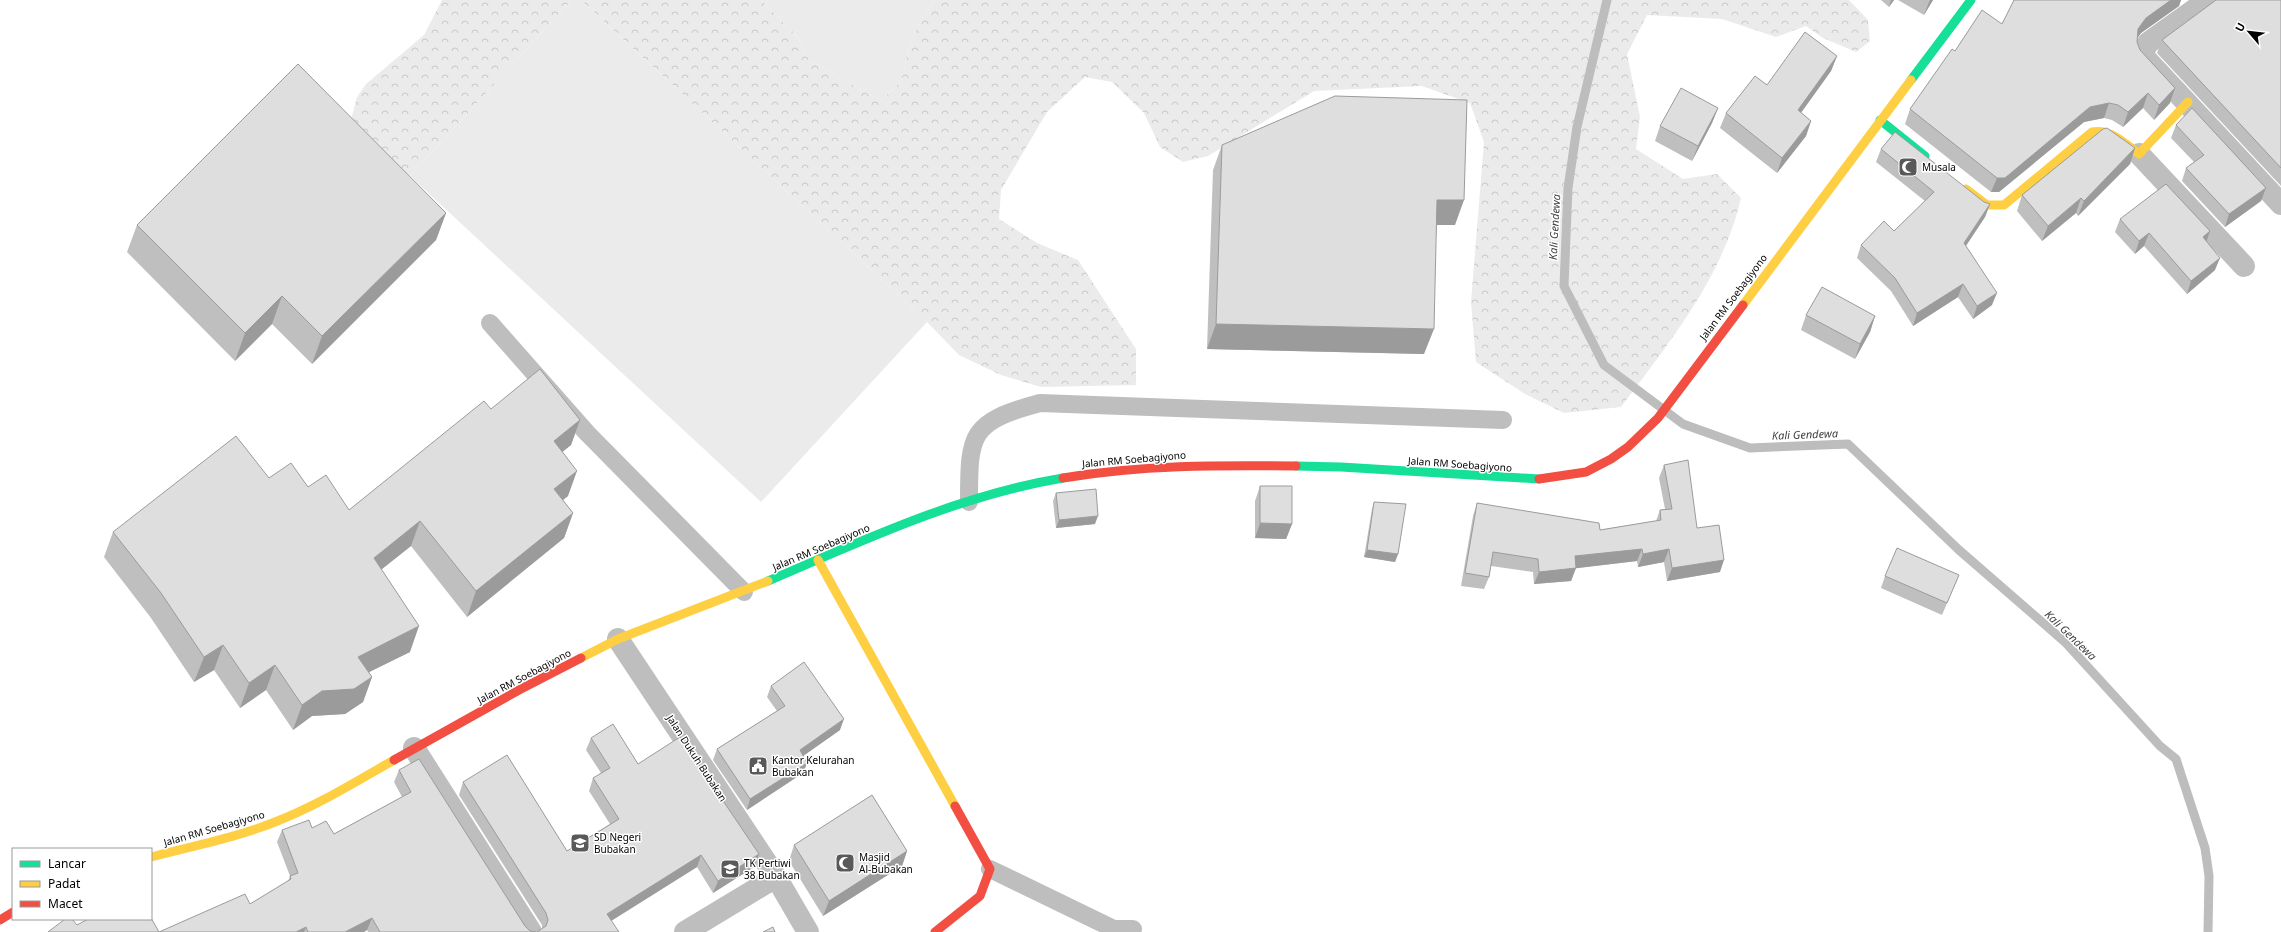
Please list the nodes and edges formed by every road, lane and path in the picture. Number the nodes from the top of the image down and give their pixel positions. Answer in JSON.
{"nodes":[{"id":1,"x":1971,"y":0,"type":"edge"},
{"id":2,"x":2208,"y":0,"type":"edge"},
{"id":3,"x":2188,"y":102,"type":"junction"},
{"id":4,"x":1880,"y":120,"type":"junction"},
{"id":5,"x":2139,"y":154,"type":"junction"},
{"id":6,"x":1934,"y":162,"type":"edge"},
{"id":7,"x":1957,"y":182,"type":"edge"},
{"id":8,"x":2281,"y":204,"type":"edge"},
{"id":9,"x":2244,"y":266,"type":"dead end"},
{"id":10,"x":490,"y":323,"type":"dead end"},
{"id":11,"x":1503,"y":420,"type":"dead end"},
{"id":12,"x":969,"y":502,"type":"junction"},
{"id":13,"x":818,"y":560,"type":"junction"},
{"id":14,"x":744,"y":592,"type":"junction"},
{"id":15,"x":618,"y":639,"type":"junction"},
{"id":16,"x":414,"y":748,"type":"junction"},
{"id":17,"x":152,"y":857,"type":"edge"},
{"id":18,"x":990,"y":870,"type":"junction"},
{"id":19,"x":776,"y":877,"type":"junction"},
{"id":20,"x":12,"y":913,"type":"edge"},
{"id":21,"x":0,"y":920,"type":"edge"},
{"id":22,"x":1133,"y":929,"type":"dead end"},
{"id":23,"x":531,"y":932,"type":"edge"},
{"id":24,"x":685,"y":932,"type":"edge"},
{"id":25,"x":808,"y":932,"type":"edge"},
{"id":26,"x":934,"y":932,"type":"edge"}],
"edges":[{"from":1,"to":4,"type":"main road","name":"Jalan RM Soebagiyono"},
{"from":2,"to":3,"type":"street"},
{"from":3,"to":5,"type":"main road"},
{"from":3,"to":8,"type":"street"},
{"from":4,"to":6,"type":"main road"},
{"from":4,"to":12,"type":"main road","name":"Jalan RM Soebagiyono"},
{"from":5,"to":7,"type":"main road"},
{"from":5,"to":9,"type":"street"},
{"from":10,"to":14,"type":"lane"},
{"from":11,"to":12,"type":"lane"},
{"from":12,"to":13,"type":"main road","name":"Jalan RM Soebagiyono"},
{"from":13,"to":14,"type":"main road","name":"Jalan RM Soebagiyono"},
{"from":13,"to":18,"type":"main road"},
{"from":14,"to":15,"type":"main road","name":"Jalan RM Soebagiyono"},
{"from":15,"to":16,"type":"main road","name":"Jalan RM Soebagiyono"},
{"from":15,"to":19,"type":"street","name":"Jalan Dukuh Bubakan"},
{"from":16,"to":17,"type":"main road","name":"Jalan RM Soebagiyono"},
{"from":16,"to":23,"type":"street"},
{"from":18,"to":22,"type":"lane"},
{"from":18,"to":26,"type":"main road"},
{"from":19,"to":24,"type":"street"},
{"from":19,"to":25,"type":"street","name":"Jalan Dukuh Bubakan"},
{"from":20,"to":21,"type":"main road"}]}
